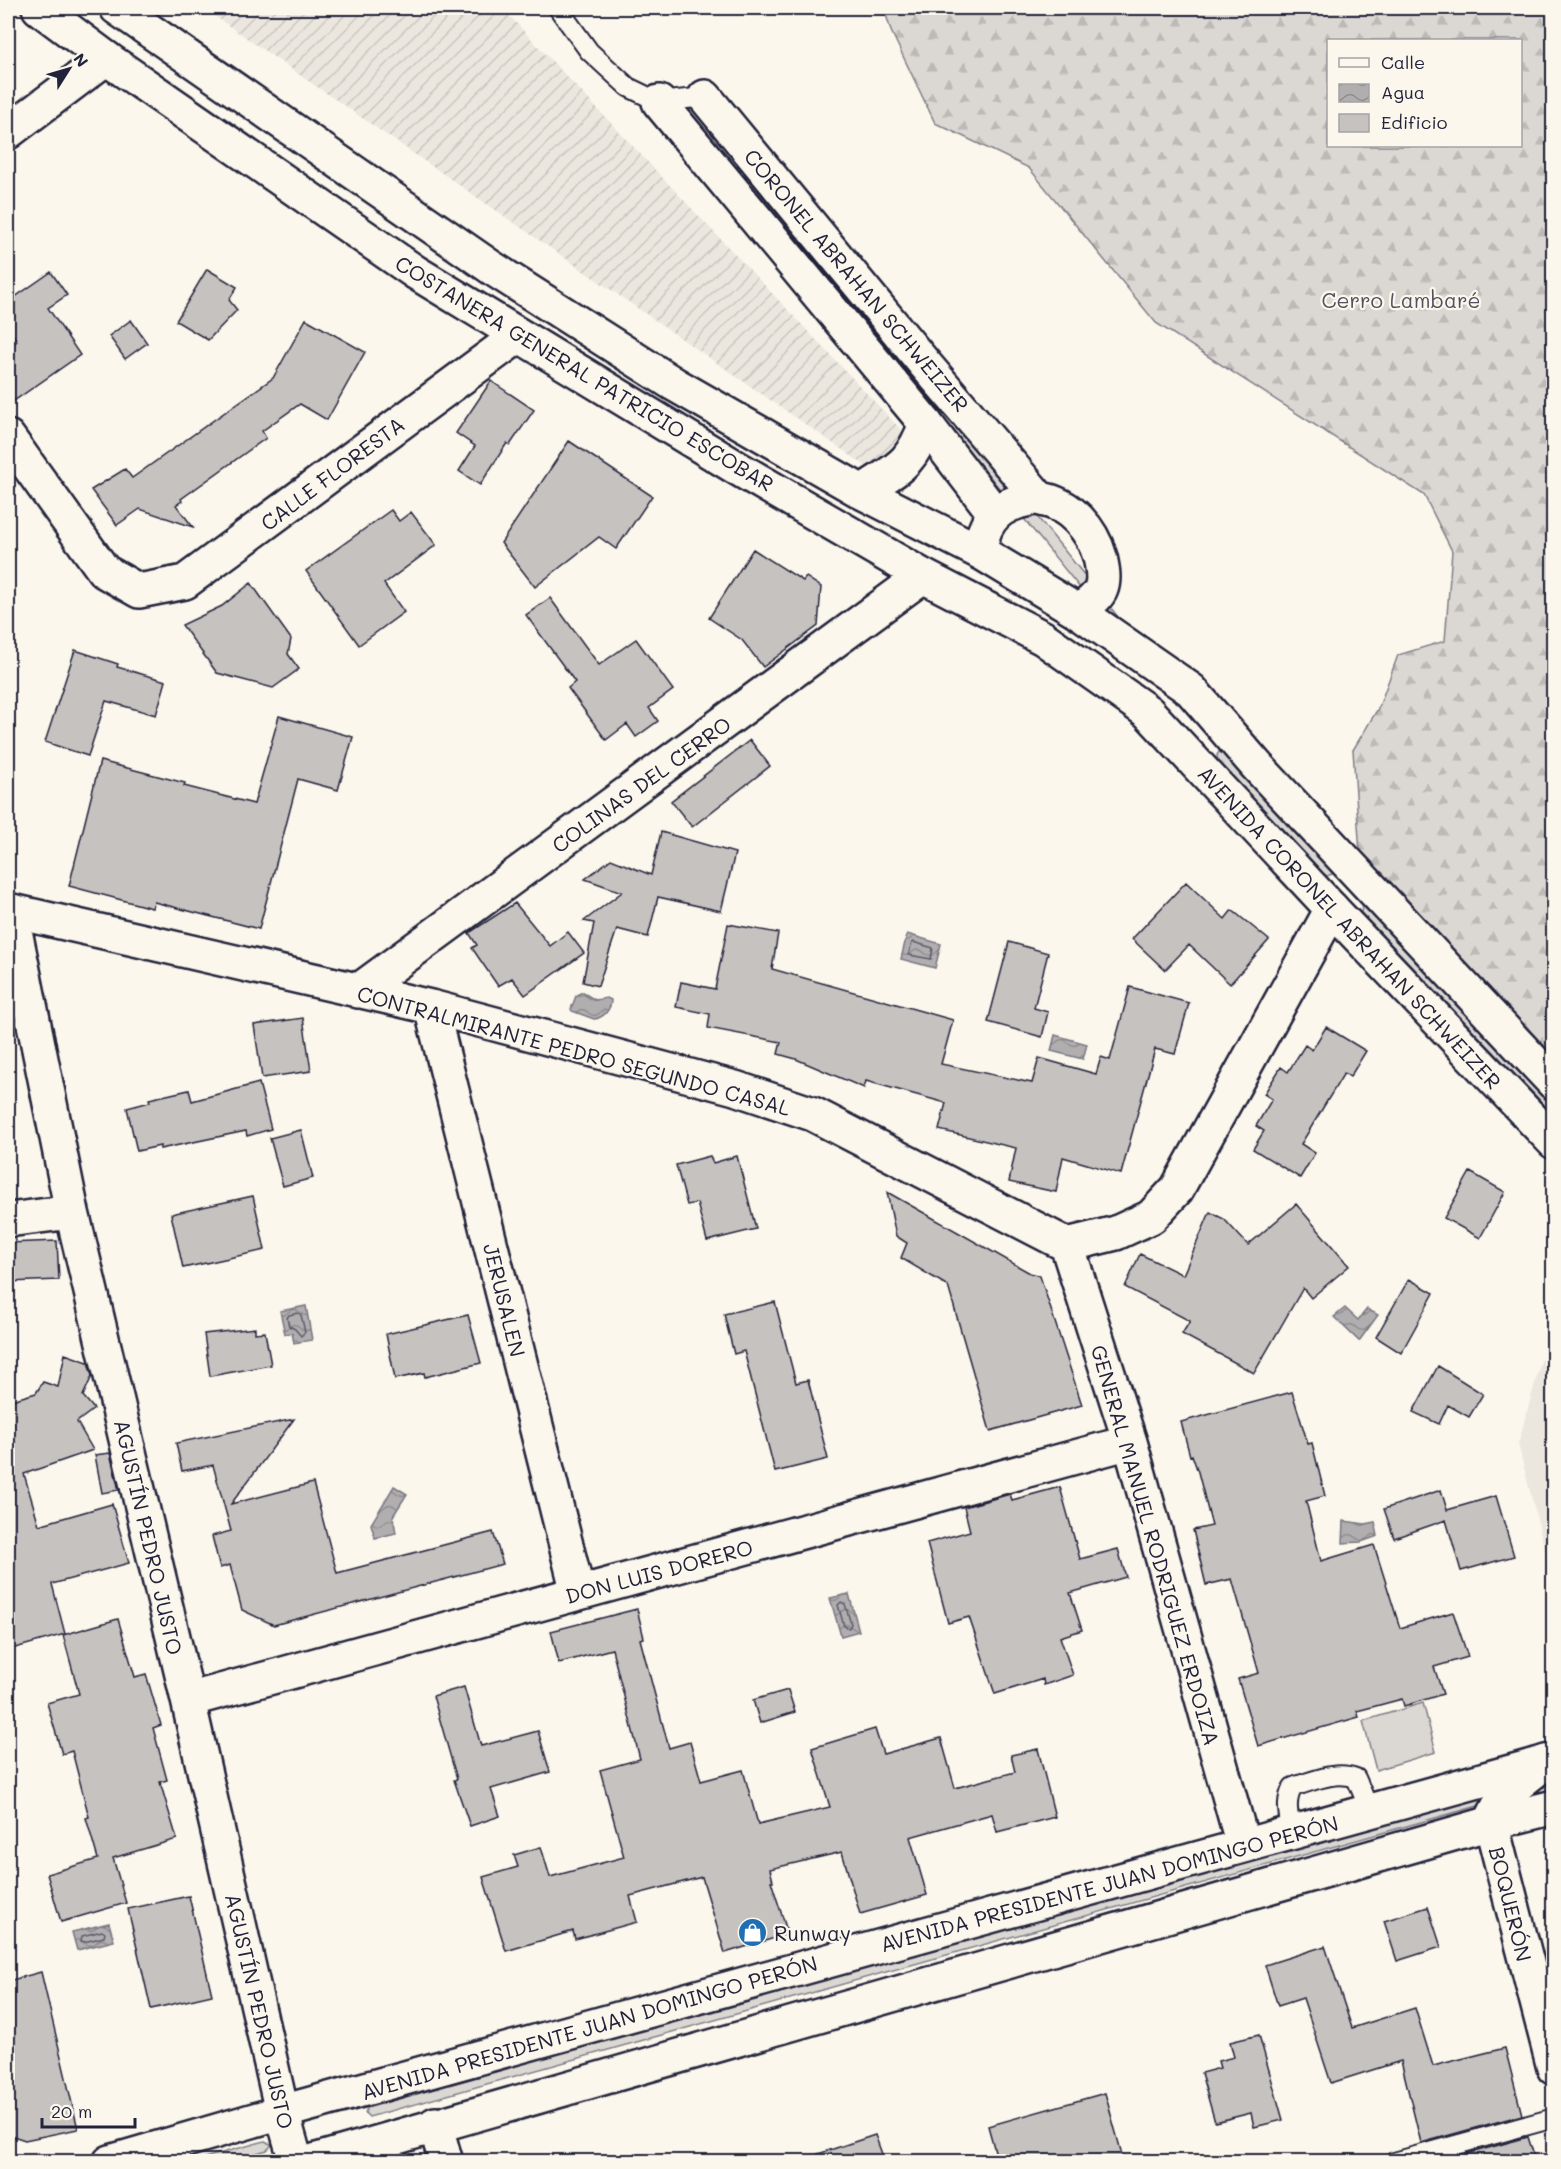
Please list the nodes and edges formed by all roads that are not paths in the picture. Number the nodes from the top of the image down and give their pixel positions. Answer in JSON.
{"nodes":[{"id":1,"x":39,"y":8,"type":"edge"},
{"id":2,"x":117,"y":8,"type":"edge"},
{"id":3,"x":558,"y":8,"type":"edge"},
{"id":4,"x":106,"y":58,"type":"junction"},
{"id":5,"x":705,"y":97,"type":"joint"},
{"id":6,"x":659,"y":102,"type":"junction"},
{"id":7,"x":8,"y":132,"type":"edge"},
{"id":8,"x":518,"y":336,"type":"junction"},
{"id":9,"x":926,"y":424,"type":"junction"},
{"id":10,"x":8,"y":437,"type":"edge"},
{"id":11,"x":737,"y":468,"type":"junction"},
{"id":12,"x":862,"y":492,"type":"junction"},
{"id":13,"x":1039,"y":498,"type":"junction"},
{"id":14,"x":995,"y":514,"type":"junction"},
{"id":15,"x":980,"y":552,"type":"junction"},
{"id":16,"x":923,"y":576,"type":"junction"},
{"id":17,"x":1014,"y":600,"type":"junction"},
{"id":18,"x":1079,"y":612,"type":"junction"},
{"id":19,"x":1191,"y":690,"type":"joint"},
{"id":20,"x":1148,"y":712,"type":"junction"},
{"id":21,"x":1332,"y":909,"type":"junction"},
{"id":22,"x":9,"y":911,"type":"edge"},
{"id":23,"x":358,"y":991,"type":"junction"},
{"id":24,"x":431,"y":1007,"type":"junction"},
{"id":25,"x":1554,"y":1083,"type":"edge"},
{"id":26,"x":1554,"y":1142,"type":"edge"},
{"id":27,"x":72,"y":1212,"type":"junction"},
{"id":28,"x":8,"y":1220,"type":"edge"},
{"id":29,"x":1067,"y":1245,"type":"junction"},
{"id":30,"x":1130,"y":1442,"type":"junction"},
{"id":31,"x":578,"y":1593,"type":"junction"},
{"id":32,"x":188,"y":1700,"type":"junction"},
{"id":33,"x":1550,"y":1761,"type":"edge"},
{"id":34,"x":1554,"y":1807,"type":"edge"},
{"id":35,"x":1370,"y":1811,"type":"junction"},
{"id":36,"x":1491,"y":1823,"type":"junction"},
{"id":37,"x":1292,"y":1832,"type":"junction"},
{"id":38,"x":1243,"y":1845,"type":"junction"},
{"id":39,"x":1554,"y":2068,"type":"edge"},
{"id":40,"x":282,"y":2112,"type":"junction"},
{"id":41,"x":1554,"y":2118,"type":"edge"},
{"id":42,"x":435,"y":2124,"type":"junction"},
{"id":43,"x":110,"y":2162,"type":"edge"},
{"id":44,"x":296,"y":2162,"type":"edge"},
{"id":45,"x":309,"y":2162,"type":"edge"},
{"id":46,"x":446,"y":2162,"type":"edge"},
{"id":47,"x":1394,"y":2162,"type":"edge"}],
"edges":[{"from":1,"to":4,"type":"main road","name":"COSTANERA GENERAL PATRICIO ESCOBAR"},
{"from":2,"to":12,"type":"main road","name":"COSTANERA GENERAL PATRICIO ESCOBAR"},
{"from":3,"to":6,"type":"lane","name":"CORONEL ABRAHAN SCHWEIZER"},
{"from":4,"to":7,"type":"main road"},
{"from":4,"to":8,"type":"main road","name":"COSTANERA GENERAL PATRICIO ESCOBAR"},
{"from":5,"to":6,"type":"lane","name":"CORONEL ABRAHAN SCHWEIZER"},
{"from":5,"to":13,"type":"main road","name":"CORONEL ABRAHAN SCHWEIZER"},
{"from":6,"to":9,"type":"main road","name":"CORONEL ABRAHAN SCHWEIZER"},
{"from":8,"to":10,"type":"main road","name":"CALLE FLORESTA"},
{"from":8,"to":11,"type":"main road","name":"COSTANERA GENERAL PATRICIO ESCOBAR"},
{"from":9,"to":12,"type":"main road"},
{"from":9,"to":14,"type":"main road","name":"CORONEL ABRAHAN SCHWEIZER"},
{"from":11,"to":16,"type":"main road","name":"COSTANERA GENERAL PATRICIO ESCOBAR"},
{"from":11,"to":17,"type":"main road"},
{"from":12,"to":15,"type":"main road","name":"COSTANERA GENERAL PATRICIO ESCOBAR"},
{"from":13,"to":14,"type":"main road"},
{"from":13,"to":18,"type":"main road"},
{"from":14,"to":15,"type":"main road"},
{"from":15,"to":17,"type":"main road"},
{"from":15,"to":18,"type":"main road","name":"COSTANERA GENERAL PATRICIO ESCOBAR"},
{"from":16,"to":20,"type":"main road","name":"COSTANERA GENERAL PATRICIO ESCOBAR"},
{"from":16,"to":23,"type":"main road","name":"COLINAS DEL CERRO"},
{"from":17,"to":18,"type":"main road"},
{"from":17,"to":20,"type":"main road"},
{"from":18,"to":19,"type":"main road","name":"COSTANERA GENERAL PATRICIO ESCOBAR"},
{"from":19,"to":25,"type":"main road","name":"AVENIDA CORONEL ABRAHAN SCHWEIZER"},
{"from":20,"to":21,"type":"main road","name":"AVENIDA CORONEL ABRAHAN SCHWEIZER"},
{"from":21,"to":26,"type":"main road","name":"AVENIDA CORONEL ABRAHAN SCHWEIZER"},
{"from":21,"to":29,"type":"main road"},
{"from":22,"to":23,"type":"main road","name":"CONTRALMIRANTE PEDRO SEGUNDO CASAL"},
{"from":22,"to":27,"type":"main road","name":"AGUSTÍN PEDRO JUSTO"},
{"from":23,"to":24,"type":"main road","name":"CONTRALMIRANTE PEDRO SEGUNDO CASAL"},
{"from":24,"to":29,"type":"main road","name":"CONTRALMIRANTE PEDRO SEGUNDO CASAL"},
{"from":24,"to":31,"type":"main road","name":"JERUSALEN"},
{"from":27,"to":28,"type":"main road"},
{"from":27,"to":32,"type":"main road","name":"AGUSTÍN PEDRO JUSTO"},
{"from":29,"to":30,"type":"main road","name":"GENERAL MANUEL RODRIGUEZ ERDOIZA"},
{"from":30,"to":31,"type":"main road","name":"DON LUIS DORERO"},
{"from":30,"to":38,"type":"main road","name":"GENERAL MANUEL RODRIGUEZ ERDOIZA"},
{"from":31,"to":32,"type":"main road","name":"DON LUIS DORERO"},
{"from":32,"to":40,"type":"main road","name":"AGUSTÍN PEDRO JUSTO"},
{"from":33,"to":35,"type":"main road","name":"AVENIDA PRESIDENTE JUAN DOMINGO PERÓN"},
{"from":33,"to":36,"type":"main road","name":"BOQUERÓN"},
{"from":34,"to":36,"type":"main road","name":"AVENIDA PRESIDENTE JUAN DOMINGO PERÓN"},
{"from":35,"to":37,"type":"main road","name":"AVENIDA PRESIDENTE JUAN DOMINGO PERÓN"},
{"from":35,"to":37,"type":"lane"},
{"from":36,"to":39,"type":"main road","name":"BOQUERÓN"},
{"from":36,"to":42,"type":"main road","name":"AVENIDA PRESIDENTE JUAN DOMINGO PERÓN"},
{"from":37,"to":38,"type":"main road","name":"AVENIDA PRESIDENTE JUAN DOMINGO PERÓN"},
{"from":38,"to":40,"type":"main road","name":"AVENIDA PRESIDENTE JUAN DOMINGO PERÓN"},
{"from":40,"to":43,"type":"main road","name":"AVENIDA PRESIDENTE JUAN DOMINGO PERÓN"},
{"from":40,"to":44,"type":"main road","name":"AGUSTÍN PEDRO JUSTO"},
{"from":41,"to":47,"type":"lane"},
{"from":42,"to":45,"type":"main road","name":"AVENIDA PRESIDENTE JUAN DOMINGO PERÓN"},
{"from":42,"to":46,"type":"main road"}]}
